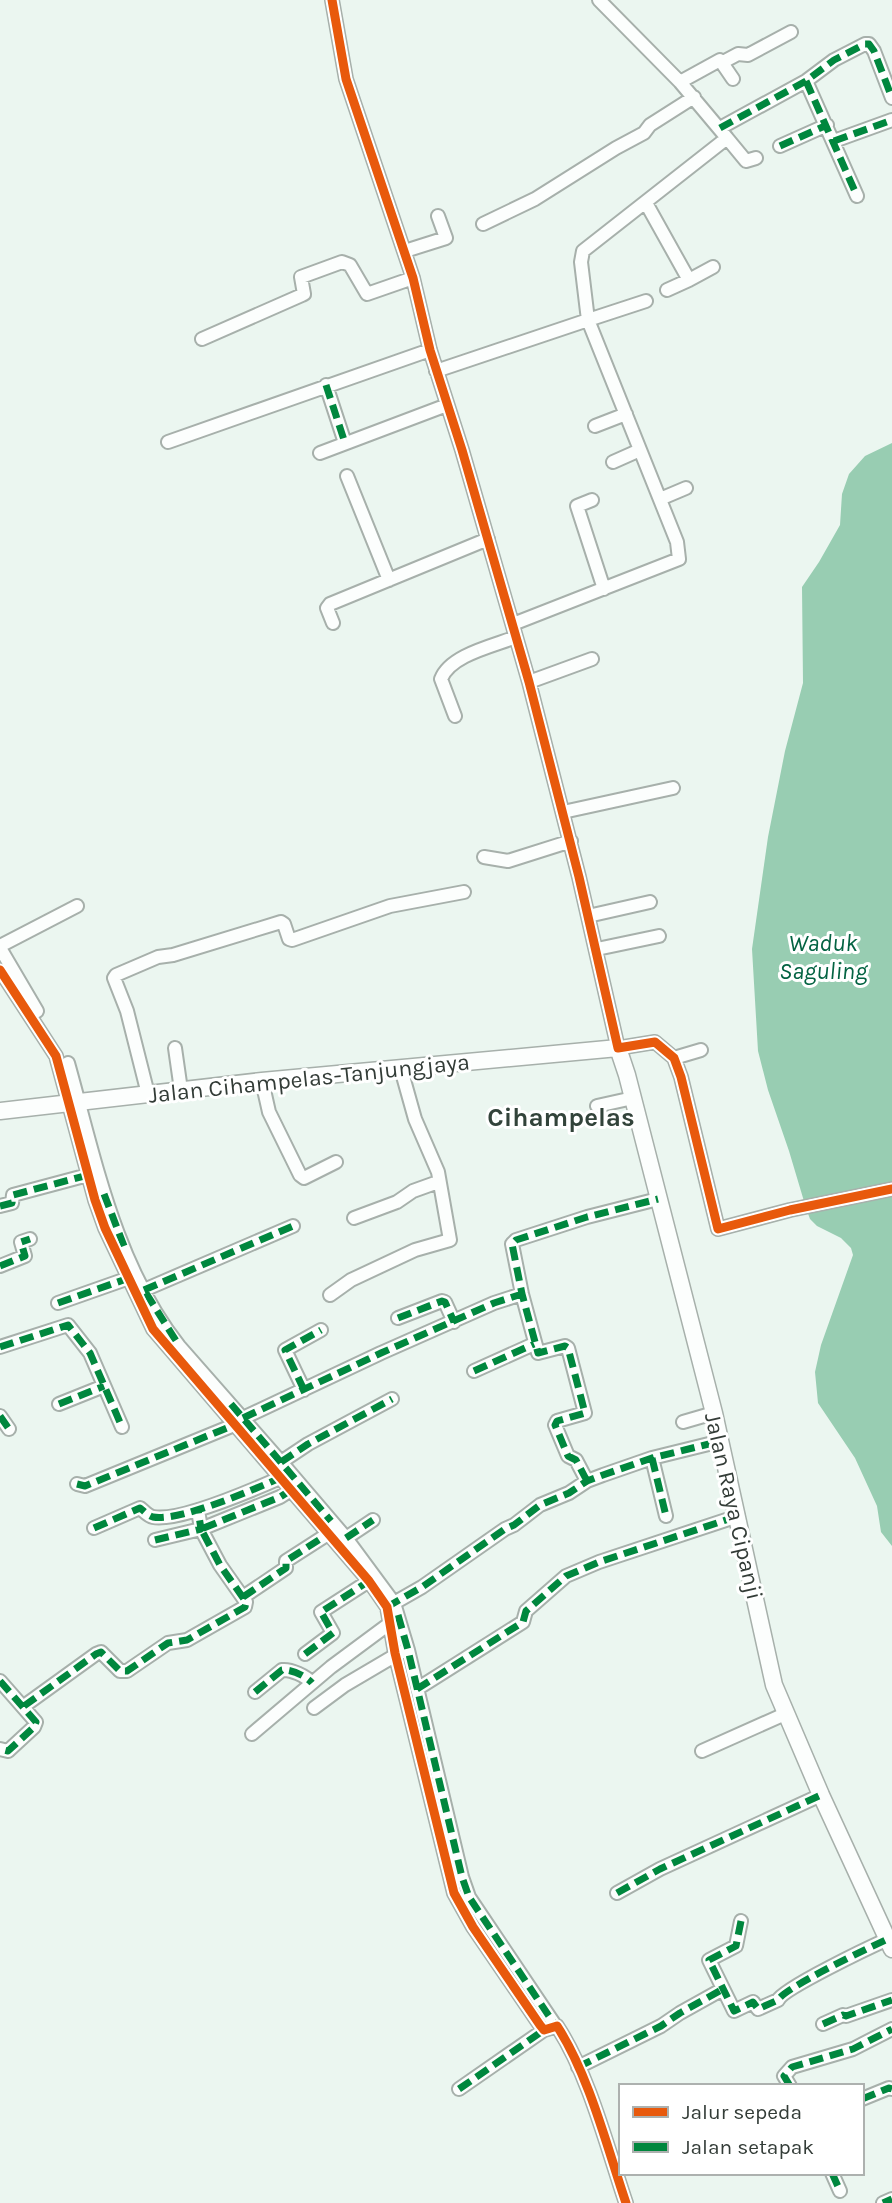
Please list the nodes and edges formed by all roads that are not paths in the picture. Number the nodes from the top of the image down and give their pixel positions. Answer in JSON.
{"nodes":[{"id":1,"x":332,"y":0,"type":"edge"},
{"id":2,"x":598,"y":0,"type":"edge"},
{"id":3,"x":791,"y":32,"type":"dead end"},
{"id":4,"x":723,"y":62,"type":"junction"},
{"id":5,"x":733,"y":79,"type":"dead end"},
{"id":6,"x":806,"y":81,"type":"junction"},
{"id":7,"x":680,"y":82,"type":"junction"},
{"id":8,"x":694,"y":97,"type":"junction"},
{"id":9,"x":892,"y":98,"type":"edge"},
{"id":10,"x":892,"y":120,"type":"edge"},
{"id":11,"x":827,"y":125,"type":"junction"},
{"id":12,"x":723,"y":133,"type":"junction"},
{"id":13,"x":834,"y":141,"type":"junction"},
{"id":14,"x":780,"y":146,"type":"dead end"},
{"id":15,"x":756,"y":158,"type":"dead end"},
{"id":16,"x":857,"y":196,"type":"dead end"},
{"id":17,"x":646,"y":203,"type":"junction"},
{"id":18,"x":438,"y":216,"type":"dead end"},
{"id":19,"x":483,"y":224,"type":"dead end"},
{"id":20,"x":405,"y":251,"type":"junction"},
{"id":21,"x":713,"y":267,"type":"dead end"},
{"id":22,"x":413,"y":278,"type":"junction"},
{"id":23,"x":689,"y":280,"type":"junction"},
{"id":24,"x":667,"y":290,"type":"dead end"},
{"id":25,"x":646,"y":301,"type":"dead end"},
{"id":26,"x":588,"y":320,"type":"junction"},
{"id":27,"x":202,"y":339,"type":"dead end"},
{"id":28,"x":430,"y":350,"type":"junction"},
{"id":29,"x":436,"y":371,"type":"junction"},
{"id":30,"x":326,"y":385,"type":"junction"},
{"id":31,"x":447,"y":405,"type":"junction"},
{"id":32,"x":626,"y":415,"type":"junction"},
{"id":33,"x":595,"y":426,"type":"dead end"},
{"id":34,"x":168,"y":442,"type":"dead end"},
{"id":35,"x":345,"y":443,"type":"junction"},
{"id":36,"x":640,"y":450,"type":"junction"},
{"id":37,"x":320,"y":453,"type":"dead end"},
{"id":38,"x":614,"y":462,"type":"dead end"},
{"id":39,"x":347,"y":476,"type":"dead end"},
{"id":40,"x":686,"y":488,"type":"dead end"},
{"id":41,"x":592,"y":499,"type":"dead end"},
{"id":42,"x":660,"y":499,"type":"junction"},
{"id":43,"x":488,"y":539,"type":"junction"},
{"id":44,"x":389,"y":580,"type":"junction"},
{"id":45,"x":604,"y":589,"type":"junction"},
{"id":46,"x":334,"y":623,"type":"dead end"},
{"id":47,"x":514,"y":631,"type":"junction"},
{"id":48,"x":592,"y":659,"type":"dead end"},
{"id":49,"x":529,"y":682,"type":"junction"},
{"id":50,"x":455,"y":716,"type":"dead end"},
{"id":51,"x":673,"y":788,"type":"dead end"},
{"id":52,"x":563,"y":812,"type":"junction"},
{"id":53,"x":570,"y":841,"type":"junction"},
{"id":54,"x":484,"y":857,"type":"dead end"},
{"id":55,"x":464,"y":892,"type":"dead end"},
{"id":56,"x":650,"y":902,"type":"dead end"},
{"id":57,"x":77,"y":905,"type":"dead end"},
{"id":58,"x":588,"y":916,"type":"junction"},
{"id":59,"x":659,"y":936,"type":"dead end"},
{"id":60,"x":0,"y":947,"type":"edge"},
{"id":61,"x":597,"y":949,"type":"junction"},
{"id":62,"x":0,"y":970,"type":"edge"},
{"id":63,"x":175,"y":1048,"type":"dead end"},
{"id":64,"x":618,"y":1048,"type":"junction"},
{"id":65,"x":701,"y":1050,"type":"dead end"},
{"id":66,"x":674,"y":1058,"type":"junction"},
{"id":67,"x":401,"y":1069,"type":"junction"},
{"id":68,"x":262,"y":1081,"type":"junction"},
{"id":69,"x":181,"y":1090,"type":"junction"},
{"id":70,"x":148,"y":1094,"type":"junction"},
{"id":71,"x":633,"y":1098,"type":"junction"},
{"id":72,"x":73,"y":1103,"type":"junction"},
{"id":73,"x":597,"y":1106,"type":"dead end"},
{"id":74,"x":0,"y":1111,"type":"edge"},
{"id":75,"x":337,"y":1162,"type":"dead end"},
{"id":76,"x":88,"y":1175,"type":"junction"},
{"id":77,"x":438,"y":1182,"type":"junction"},
{"id":78,"x":892,"y":1189,"type":"edge"},
{"id":79,"x":659,"y":1199,"type":"junction"},
{"id":80,"x":0,"y":1206,"type":"edge"},
{"id":81,"x":354,"y":1218,"type":"dead end"},
{"id":82,"x":293,"y":1226,"type":"dead end"},
{"id":83,"x":110,"y":1227,"type":"junction"},
{"id":84,"x":30,"y":1239,"type":"dead end"},
{"id":85,"x":0,"y":1266,"type":"edge"},
{"id":86,"x":129,"y":1278,"type":"junction"},
{"id":87,"x":144,"y":1290,"type":"junction"},
{"id":88,"x":522,"y":1294,"type":"junction"},
{"id":89,"x":330,"y":1295,"type":"dead end"},
{"id":90,"x":58,"y":1303,"type":"dead end"},
{"id":91,"x":398,"y":1318,"type":"dead end"},
{"id":92,"x":454,"y":1322,"type":"junction"},
{"id":93,"x":158,"y":1326,"type":"junction"},
{"id":94,"x":321,"y":1330,"type":"dead end"},
{"id":95,"x":534,"y":1344,"type":"junction"},
{"id":96,"x":0,"y":1347,"type":"edge"},
{"id":97,"x":474,"y":1371,"type":"dead end"},
{"id":98,"x":104,"y":1386,"type":"junction"},
{"id":99,"x":304,"y":1390,"type":"junction"},
{"id":100,"x":392,"y":1399,"type":"dead end"},
{"id":101,"x":59,"y":1404,"type":"dead end"},
{"id":102,"x":714,"y":1413,"type":"junction"},
{"id":103,"x":0,"y":1416,"type":"edge"},
{"id":104,"x":240,"y":1422,"type":"junction"},
{"id":105,"x":683,"y":1422,"type":"dead end"},
{"id":106,"x":122,"y":1427,"type":"dead end"},
{"id":107,"x":9,"y":1429,"type":"dead end"},
{"id":108,"x":721,"y":1441,"type":"junction"},
{"id":109,"x":652,"y":1458,"type":"junction"},
{"id":110,"x":281,"y":1462,"type":"junction"},
{"id":111,"x":281,"y":1478,"type":"junction"},
{"id":112,"x":587,"y":1481,"type":"junction"},
{"id":113,"x":77,"y":1484,"type":"dead end"},
{"id":114,"x":291,"y":1490,"type":"junction"},
{"id":115,"x":198,"y":1510,"type":"junction"},
{"id":116,"x":666,"y":1516,"type":"dead end"},
{"id":117,"x":738,"y":1516,"type":"junction"},
{"id":118,"x":373,"y":1520,"type":"dead end"},
{"id":119,"x":94,"y":1528,"type":"dead end"},
{"id":120,"x":201,"y":1529,"type":"junction"},
{"id":121,"x":328,"y":1534,"type":"junction"},
{"id":122,"x":346,"y":1538,"type":"junction"},
{"id":123,"x":156,"y":1540,"type":"dead end"},
{"id":124,"x":369,"y":1581,"type":"junction"},
{"id":125,"x":243,"y":1597,"type":"junction"},
{"id":126,"x":390,"y":1605,"type":"junction"},
{"id":127,"x":389,"y":1624,"type":"junction"},
{"id":128,"x":408,"y":1650,"type":"junction"},
{"id":129,"x":395,"y":1653,"type":"junction"},
{"id":130,"x":305,"y":1654,"type":"dead end"},
{"id":131,"x":331,"y":1667,"type":"junction"},
{"id":132,"x":0,"y":1681,"type":"edge"},
{"id":133,"x":312,"y":1683,"type":"junction"},
{"id":134,"x":345,"y":1685,"type":"junction"},
{"id":135,"x":416,"y":1689,"type":"junction"},
{"id":136,"x":255,"y":1692,"type":"dead end"},
{"id":137,"x":24,"y":1706,"type":"junction"},
{"id":138,"x":314,"y":1708,"type":"dead end"},
{"id":139,"x":785,"y":1714,"type":"junction"},
{"id":140,"x":252,"y":1734,"type":"dead end"},
{"id":141,"x":0,"y":1749,"type":"edge"},
{"id":142,"x":702,"y":1751,"type":"dead end"},
{"id":143,"x":821,"y":1795,"type":"junction"},
{"id":144,"x":617,"y":1893,"type":"dead end"},
{"id":145,"x":741,"y":1921,"type":"dead end"},
{"id":146,"x":890,"y":1944,"type":"edge"},
{"id":147,"x":723,"y":1989,"type":"junction"},
{"id":148,"x":892,"y":2000,"type":"edge"},
{"id":149,"x":823,"y":2024,"type":"dead end"},
{"id":150,"x":549,"y":2027,"type":"junction"},
{"id":151,"x":892,"y":2029,"type":"edge"},
{"id":152,"x":578,"y":2067,"type":"junction"},
{"id":153,"x":789,"y":2084,"type":"edge"},
{"id":154,"x":459,"y":2089,"type":"dead end"},
{"id":155,"x":892,"y":2089,"type":"edge"},
{"id":156,"x":864,"y":2098,"type":"edge"},
{"id":157,"x":833,"y":2175,"type":"edge"},
{"id":158,"x":840,"y":2191,"type":"dead end"},
{"id":159,"x":892,"y":2199,"type":"edge"},
{"id":160,"x":626,"y":2203,"type":"edge"},
{"id":161,"x":883,"y":2203,"type":"edge"}],
"edges":[{"from":1,"to":20,"type":"street"},
{"from":2,"to":7,"type":"street"},
{"from":3,"to":4,"type":"street"},
{"from":4,"to":5,"type":"street"},
{"from":4,"to":7,"type":"street"},
{"from":6,"to":9,"type":"street"},
{"from":6,"to":11,"type":"street"},
{"from":6,"to":12,"type":"street"},
{"from":7,"to":8,"type":"street"},
{"from":8,"to":12,"type":"street"},
{"from":8,"to":19,"type":"street"},
{"from":10,"to":13,"type":"street"},
{"from":11,"to":13,"type":"street"},
{"from":11,"to":14,"type":"street"},
{"from":12,"to":15,"type":"street"},
{"from":12,"to":17,"type":"street"},
{"from":13,"to":16,"type":"street"},
{"from":17,"to":23,"type":"street"},
{"from":17,"to":26,"type":"street"},
{"from":18,"to":20,"type":"street"},
{"from":20,"to":22,"type":"street"},
{"from":21,"to":23,"type":"street"},
{"from":22,"to":27,"type":"street"},
{"from":22,"to":28,"type":"street"},
{"from":23,"to":24,"type":"street"},
{"from":25,"to":26,"type":"street"},
{"from":26,"to":29,"type":"street"},
{"from":26,"to":32,"type":"street"},
{"from":28,"to":29,"type":"street"},
{"from":28,"to":30,"type":"street"},
{"from":29,"to":31,"type":"street"},
{"from":30,"to":34,"type":"street"},
{"from":30,"to":35,"type":"street"},
{"from":31,"to":35,"type":"street"},
{"from":31,"to":43,"type":"street"},
{"from":32,"to":33,"type":"street"},
{"from":32,"to":36,"type":"street"},
{"from":35,"to":37,"type":"street"},
{"from":36,"to":38,"type":"street"},
{"from":36,"to":42,"type":"street"},
{"from":39,"to":44,"type":"street"},
{"from":40,"to":42,"type":"street"},
{"from":41,"to":45,"type":"street"},
{"from":42,"to":45,"type":"street"},
{"from":43,"to":44,"type":"street"},
{"from":43,"to":47,"type":"street"},
{"from":44,"to":46,"type":"street"},
{"from":45,"to":47,"type":"street"},
{"from":47,"to":49,"type":"street"},
{"from":47,"to":50,"type":"street"},
{"from":48,"to":49,"type":"street"},
{"from":49,"to":52,"type":"street"},
{"from":51,"to":52,"type":"street"},
{"from":52,"to":53,"type":"street"},
{"from":53,"to":54,"type":"street"},
{"from":53,"to":58,"type":"street"},
{"from":55,"to":70,"type":"street"},
{"from":56,"to":58,"type":"street"},
{"from":57,"to":60,"type":"street"},
{"from":58,"to":61,"type":"street"},
{"from":59,"to":61,"type":"street"},
{"from":60,"to":72,"type":"street"},
{"from":61,"to":64,"type":"street"},
{"from":62,"to":72,"type":"street"},
{"from":63,"to":69,"type":"street"},
{"from":64,"to":66,"type":"street"},
{"from":64,"to":67,"type":"main road","name":"Jalan Cihampelas-Tanjungjaya"},
{"from":64,"to":71,"type":"main road","name":"Jalan Raya Cipanji"},
{"from":65,"to":66,"type":"street"},
{"from":66,"to":78,"type":"street"},
{"from":67,"to":68,"type":"main road","name":"Jalan Cihampelas-Tanjungjaya"},
{"from":67,"to":77,"type":"street"},
{"from":68,"to":69,"type":"main road","name":"Jalan Cihampelas-Tanjungjaya"},
{"from":68,"to":75,"type":"street"},
{"from":69,"to":70,"type":"main road","name":"Jalan Cihampelas-Tanjungjaya"},
{"from":70,"to":72,"type":"main road","name":"Jalan Cihampelas-Tanjungjaya"},
{"from":71,"to":73,"type":"street"},
{"from":71,"to":79,"type":"main road","name":"Jalan Raya Cipanji"},
{"from":72,"to":74,"type":"main road","name":"Jalan Cihampelas-Tanjungjaya"},
{"from":72,"to":76,"type":"street"},
{"from":72,"to":83,"type":"street"},
{"from":76,"to":80,"type":"street"},
{"from":76,"to":83,"type":"street"},
{"from":77,"to":81,"type":"street"},
{"from":77,"to":89,"type":"street"},
{"from":79,"to":88,"type":"street"},
{"from":79,"to":102,"type":"main road","name":"Jalan Raya Cipanji"},
{"from":82,"to":87,"type":"street"},
{"from":83,"to":86,"type":"street"},
{"from":83,"to":87,"type":"street"},
{"from":84,"to":85,"type":"street"},
{"from":86,"to":90,"type":"street"},
{"from":86,"to":93,"type":"street"},
{"from":87,"to":93,"type":"street"},
{"from":88,"to":92,"type":"street"},
{"from":88,"to":95,"type":"street"},
{"from":91,"to":92,"type":"street"},
{"from":92,"to":99,"type":"street"},
{"from":93,"to":104,"type":"street"},
{"from":94,"to":99,"type":"street"},
{"from":95,"to":97,"type":"street"},
{"from":95,"to":112,"type":"street"},
{"from":96,"to":98,"type":"street"},
{"from":98,"to":101,"type":"street"},
{"from":98,"to":106,"type":"street"},
{"from":99,"to":104,"type":"street"},
{"from":100,"to":110,"type":"street"},
{"from":102,"to":105,"type":"street"},
{"from":102,"to":108,"type":"main road","name":"Jalan Raya Cipanji"},
{"from":103,"to":107,"type":"street"},
{"from":104,"to":110,"type":"street"},
{"from":104,"to":111,"type":"street"},
{"from":104,"to":113,"type":"street"},
{"from":108,"to":109,"type":"street"},
{"from":108,"to":117,"type":"main road","name":"Jalan Raya Cipanji"},
{"from":109,"to":112,"type":"street"},
{"from":109,"to":116,"type":"street"},
{"from":110,"to":122,"type":"street"},
{"from":111,"to":114,"type":"street"},
{"from":111,"to":115,"type":"street"},
{"from":112,"to":126,"type":"street"},
{"from":114,"to":120,"type":"street"},
{"from":114,"to":121,"type":"street"},
{"from":115,"to":119,"type":"street"},
{"from":115,"to":120,"type":"street"},
{"from":117,"to":135,"type":"street"},
{"from":117,"to":139,"type":"main road","name":"Jalan Raya Cipanji"},
{"from":118,"to":122,"type":"street"},
{"from":120,"to":123,"type":"street"},
{"from":120,"to":125,"type":"street"},
{"from":121,"to":124,"type":"street"},
{"from":121,"to":125,"type":"street"},
{"from":122,"to":126,"type":"street"},
{"from":124,"to":126,"type":"street"},
{"from":124,"to":130,"type":"street"},
{"from":125,"to":137,"type":"street"},
{"from":126,"to":127,"type":"street"},
{"from":126,"to":128,"type":"street"},
{"from":127,"to":129,"type":"street"},
{"from":127,"to":131,"type":"street"},
{"from":128,"to":129,"type":"street"},
{"from":128,"to":135,"type":"street"},
{"from":129,"to":134,"type":"street"},
{"from":129,"to":150,"type":"street"},
{"from":131,"to":133,"type":"street"},
{"from":131,"to":134,"type":"street"},
{"from":132,"to":137,"type":"street"},
{"from":133,"to":136,"type":"street"},
{"from":133,"to":140,"type":"street"},
{"from":134,"to":138,"type":"street"},
{"from":135,"to":150,"type":"street"},
{"from":137,"to":141,"type":"street"},
{"from":139,"to":142,"type":"street"},
{"from":139,"to":143,"type":"main road","name":"Jalan Raya Cipanji"},
{"from":143,"to":144,"type":"street"},
{"from":143,"to":146,"type":"main road","name":"Jalan Raya Cipanji"},
{"from":145,"to":147,"type":"street"},
{"from":146,"to":147,"type":"street"},
{"from":147,"to":152,"type":"street"},
{"from":148,"to":149,"type":"street"},
{"from":150,"to":152,"type":"street"},
{"from":150,"to":154,"type":"street"},
{"from":151,"to":153,"type":"street"},
{"from":152,"to":160,"type":"street"},
{"from":155,"to":156,"type":"street"},
{"from":157,"to":158,"type":"street"},
{"from":159,"to":161,"type":"street"}]}
